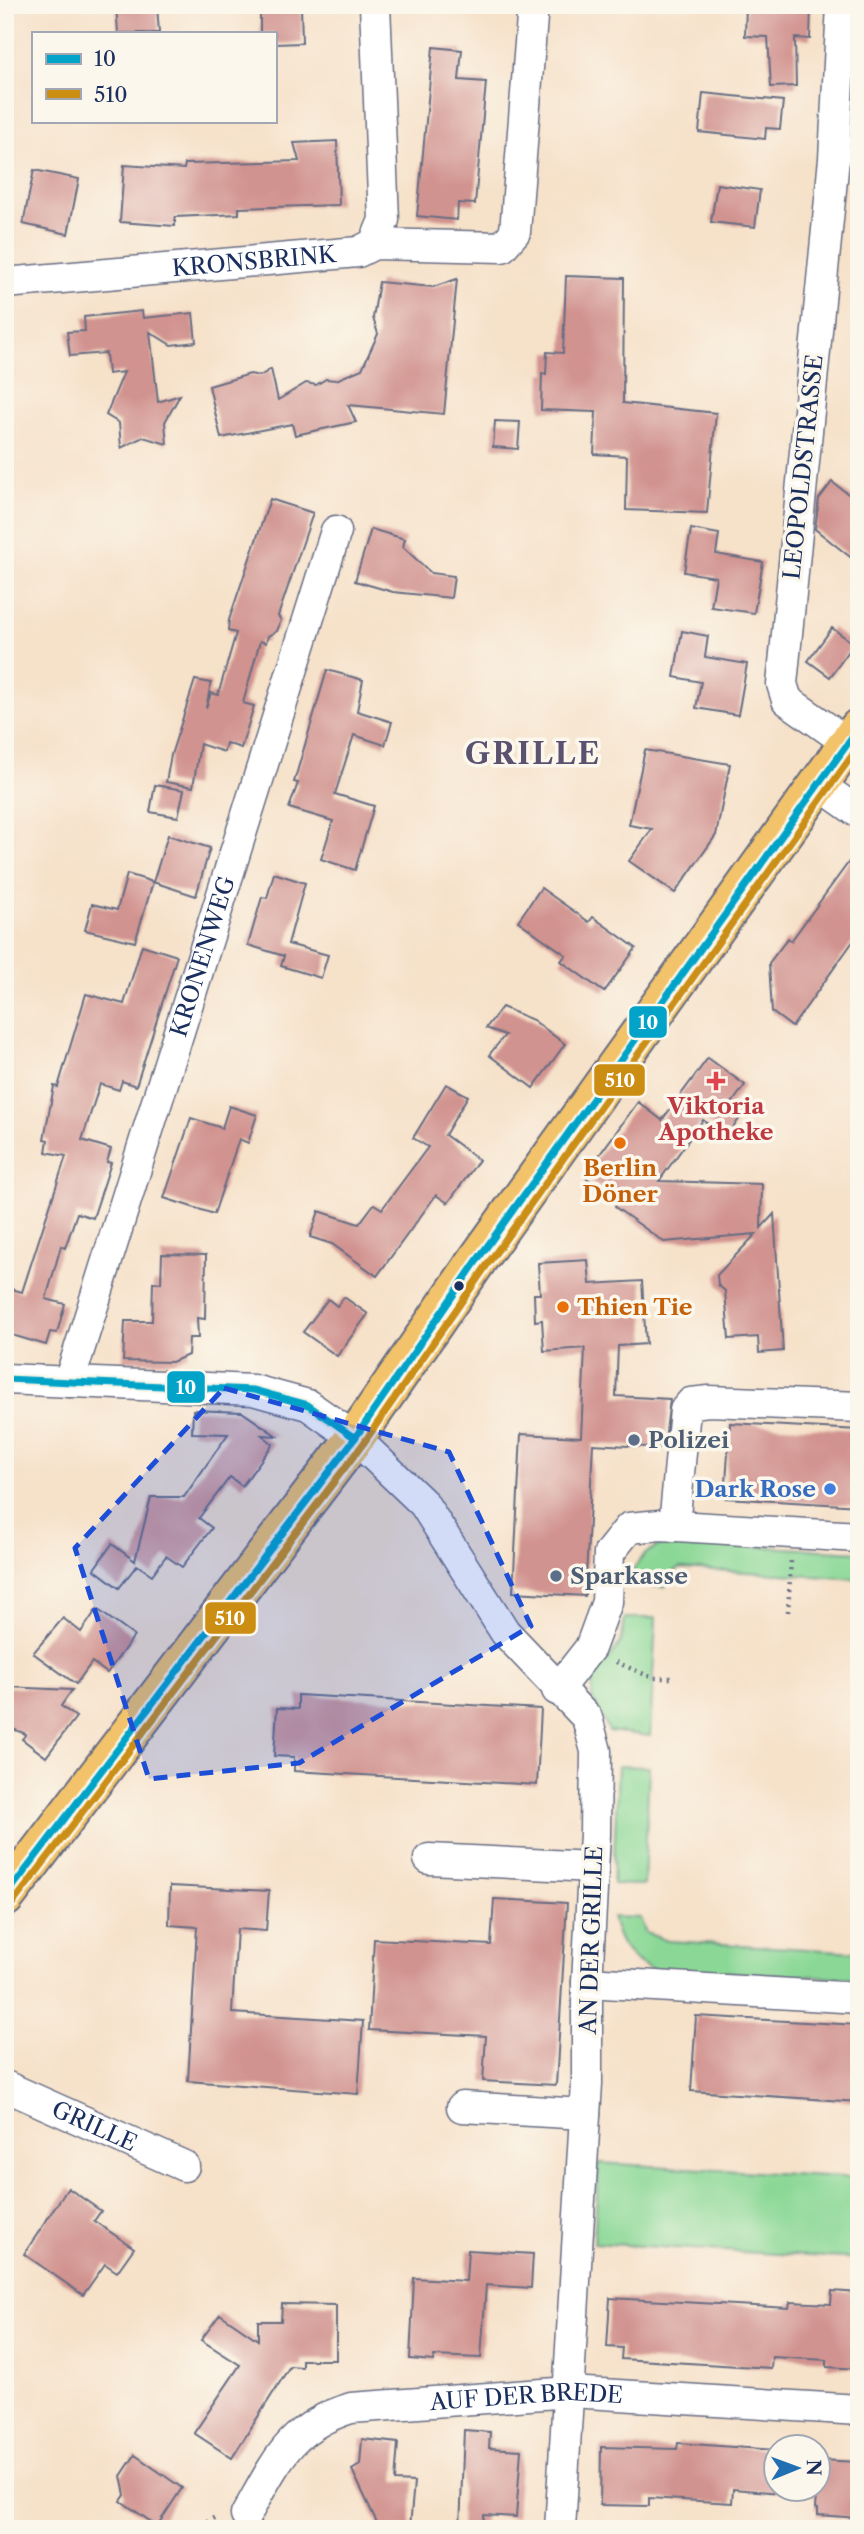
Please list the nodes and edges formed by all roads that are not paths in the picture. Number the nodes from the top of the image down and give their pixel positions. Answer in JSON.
{"nodes":[{"id":1,"x":375,"y":5,"type":"edge"},
{"id":2,"x":533,"y":5,"type":"edge"},
{"id":3,"x":842,"y":5,"type":"edge"},
{"id":4,"x":859,"y":135,"type":"edge"},
{"id":5,"x":834,"y":159,"type":"junction"},
{"id":6,"x":374,"y":244,"type":"junction"},
{"id":7,"x":5,"y":283,"type":"edge"},
{"id":8,"x":336,"y":531,"type":"dead end"},
{"id":9,"x":853,"y":735,"type":"edge"},
{"id":10,"x":817,"y":784,"type":"junction"},
{"id":11,"x":859,"y":813,"type":"edge"},
{"id":12,"x":5,"y":1379,"type":"edge"},
{"id":13,"x":69,"y":1382,"type":"junction"},
{"id":14,"x":859,"y":1407,"type":"edge"},
{"id":15,"x":355,"y":1438,"type":"junction"},
{"id":16,"x":674,"y":1526,"type":"junction"},
{"id":17,"x":859,"y":1537,"type":"edge"},
{"id":18,"x":557,"y":1690,"type":"junction"},
{"id":19,"x":429,"y":1859,"type":"dead end"},
{"id":20,"x":593,"y":1867,"type":"junction"},
{"id":21,"x":5,"y":1897,"type":"edge"},
{"id":22,"x":587,"y":1982,"type":"junction"},
{"id":23,"x":859,"y":1998,"type":"edge"},
{"id":24,"x":5,"y":2086,"type":"edge"},
{"id":25,"x":462,"y":2107,"type":"dead end"},
{"id":26,"x":585,"y":2114,"type":"junction"},
{"id":27,"x":184,"y":2166,"type":"dead end"},
{"id":28,"x":569,"y":2392,"type":"junction"},
{"id":29,"x":859,"y":2410,"type":"edge"},
{"id":30,"x":246,"y":2515,"type":"dead end"},
{"id":31,"x":560,"y":2529,"type":"edge"}],
"edges":[{"from":1,"to":6,"type":"street"},
{"from":2,"to":6,"type":"street","name":"KRONSBRINK"},
{"from":3,"to":5,"type":"street","name":"LEOPOLDSTRASSE"},
{"from":4,"to":5,"type":"street"},
{"from":5,"to":9,"type":"street","name":"LEOPOLDSTRASSE"},
{"from":6,"to":7,"type":"street","name":"KRONSBRINK"},
{"from":8,"to":13,"type":"street","name":"KRONENWEG"},
{"from":9,"to":10,"type":"main road"},
{"from":10,"to":11,"type":"street"},
{"from":10,"to":15,"type":"main road"},
{"from":12,"to":13,"type":"street","name":"AN DER GRILLE"},
{"from":13,"to":15,"type":"street","name":"AN DER GRILLE"},
{"from":14,"to":16,"type":"street"},
{"from":15,"to":18,"type":"street","name":"AN DER GRILLE"},
{"from":15,"to":21,"type":"main road"},
{"from":16,"to":17,"type":"street"},
{"from":16,"to":18,"type":"street"},
{"from":18,"to":20,"type":"street","name":"AN DER GRILLE"},
{"from":19,"to":20,"type":"street"},
{"from":20,"to":22,"type":"street","name":"AN DER GRILLE"},
{"from":22,"to":23,"type":"street"},
{"from":22,"to":26,"type":"street","name":"AN DER GRILLE"},
{"from":24,"to":27,"type":"street","name":"GRILLE"},
{"from":25,"to":26,"type":"street"},
{"from":26,"to":28,"type":"street","name":"AN DER GRILLE"},
{"from":28,"to":29,"type":"street","name":"AUF DER BREDE"},
{"from":28,"to":30,"type":"street","name":"AUF DER BREDE"},
{"from":28,"to":31,"type":"street","name":"AN DER GRILLE"}]}
